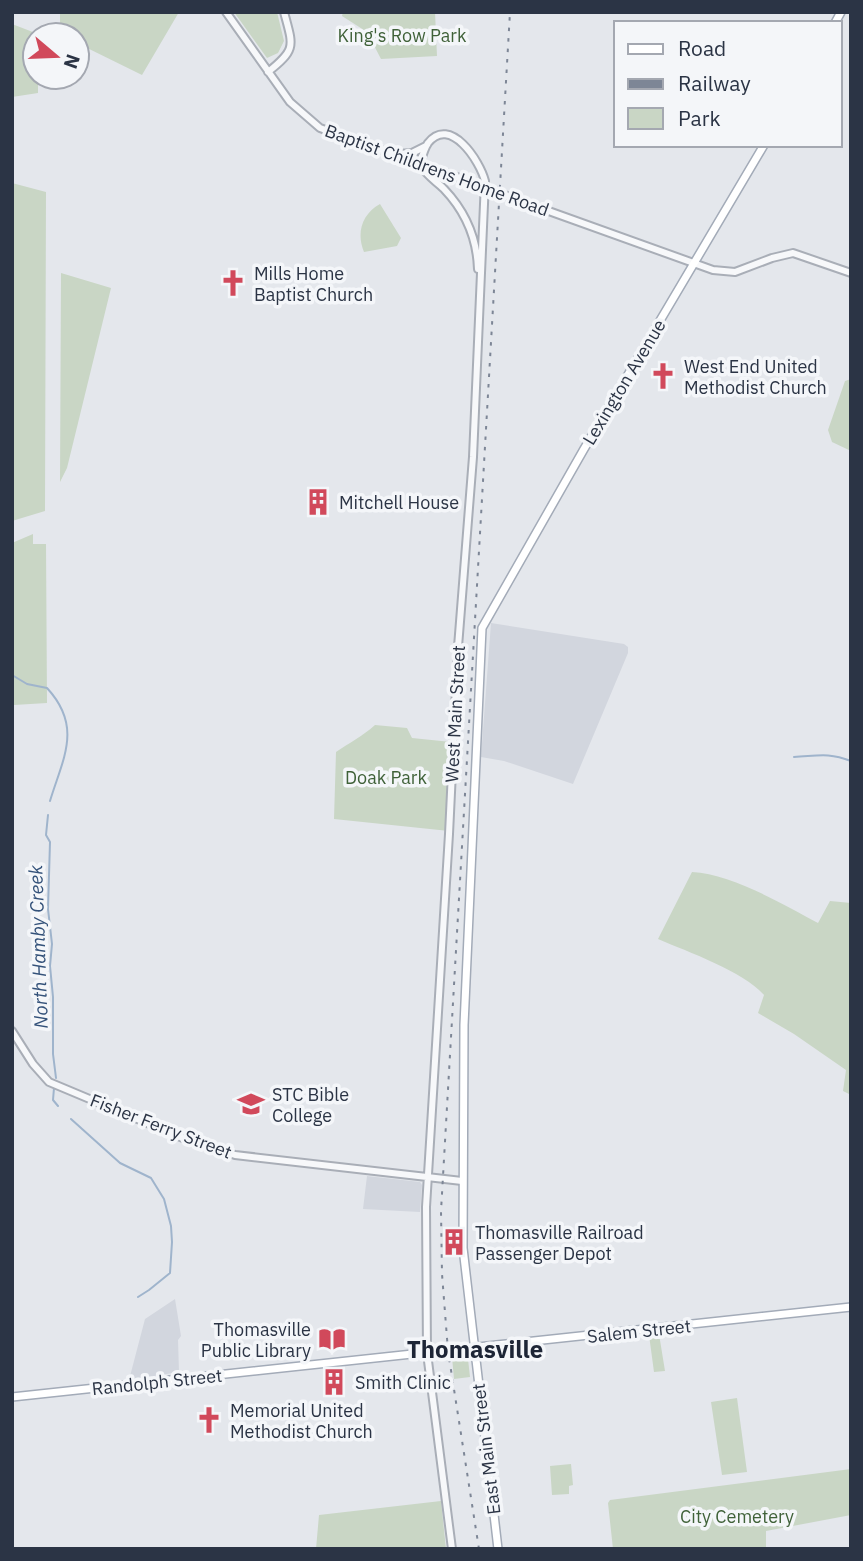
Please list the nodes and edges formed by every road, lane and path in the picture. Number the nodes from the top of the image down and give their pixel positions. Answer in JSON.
{"nodes":[{"id":1,"x":226,"y":12,"type":"edge"},
{"id":2,"x":285,"y":12,"type":"edge"},
{"id":3,"x":268,"y":72,"type":"junction"},
{"id":4,"x":426,"y":146,"type":"junction"},
{"id":5,"x":763,"y":147,"type":"edge"},
{"id":6,"x":393,"y":155,"type":"junction"},
{"id":7,"x":420,"y":164,"type":"junction"},
{"id":8,"x":695,"y":263,"type":"junction"},
{"id":9,"x":851,"y":273,"type":"edge"},
{"id":10,"x":479,"y":316,"type":"junction"},
{"id":11,"x":486,"y":619,"type":"joint"},
{"id":12,"x":12,"y":1031,"type":"edge"},
{"id":13,"x":429,"y":1176,"type":"junction"},
{"id":14,"x":462,"y":1181,"type":"junction"},
{"id":15,"x":851,"y":1307,"type":"edge"},
{"id":16,"x":474,"y":1349,"type":"junction"},
{"id":17,"x":427,"y":1353,"type":"junction"},
{"id":18,"x":12,"y":1397,"type":"edge"},
{"id":19,"x":452,"y":1549,"type":"edge"},
{"id":20,"x":498,"y":1549,"type":"edge"}],
"edges":[{"from":1,"to":3,"type":"street","name":"Baptist Childrens Home Road"},
{"from":2,"to":3,"type":"street"},
{"from":3,"to":6,"type":"street","name":"Baptist Childrens Home Road"},
{"from":4,"to":6,"type":"street"},
{"from":4,"to":7,"type":"street"},
{"from":4,"to":10,"type":"street","name":"West Main Street"},
{"from":5,"to":8,"type":"main road","name":"Lexington Avenue"},
{"from":6,"to":7,"type":"street","name":"Baptist Childrens Home Road"},
{"from":7,"to":8,"type":"street","name":"Baptist Childrens Home Road","bridge":true},
{"from":7,"to":10,"type":"street"},
{"from":8,"to":9,"type":"street","name":"Baptist Childrens Home Road"},
{"from":8,"to":11,"type":"main road","name":"Lexington Avenue"},
{"from":10,"to":13,"type":"street","name":"West Main Street"},
{"from":11,"to":14,"type":"main road","name":"West Main Street"},
{"from":12,"to":13,"type":"street","name":"Fisher Ferry Street"},
{"from":13,"to":14,"type":"street","name":"Fisher Ferry Street"},
{"from":13,"to":17,"type":"street","name":"West Main Street"},
{"from":14,"to":16,"type":"main road","name":"West Main Street"},
{"from":15,"to":16,"type":"main road","name":"Salem Street"},
{"from":16,"to":17,"type":"main road","name":"Salem Street"},
{"from":16,"to":20,"type":"main road","name":"East Main Street"},
{"from":17,"to":18,"type":"main road","name":"Randolph Street"},
{"from":17,"to":19,"type":"street"}]}
